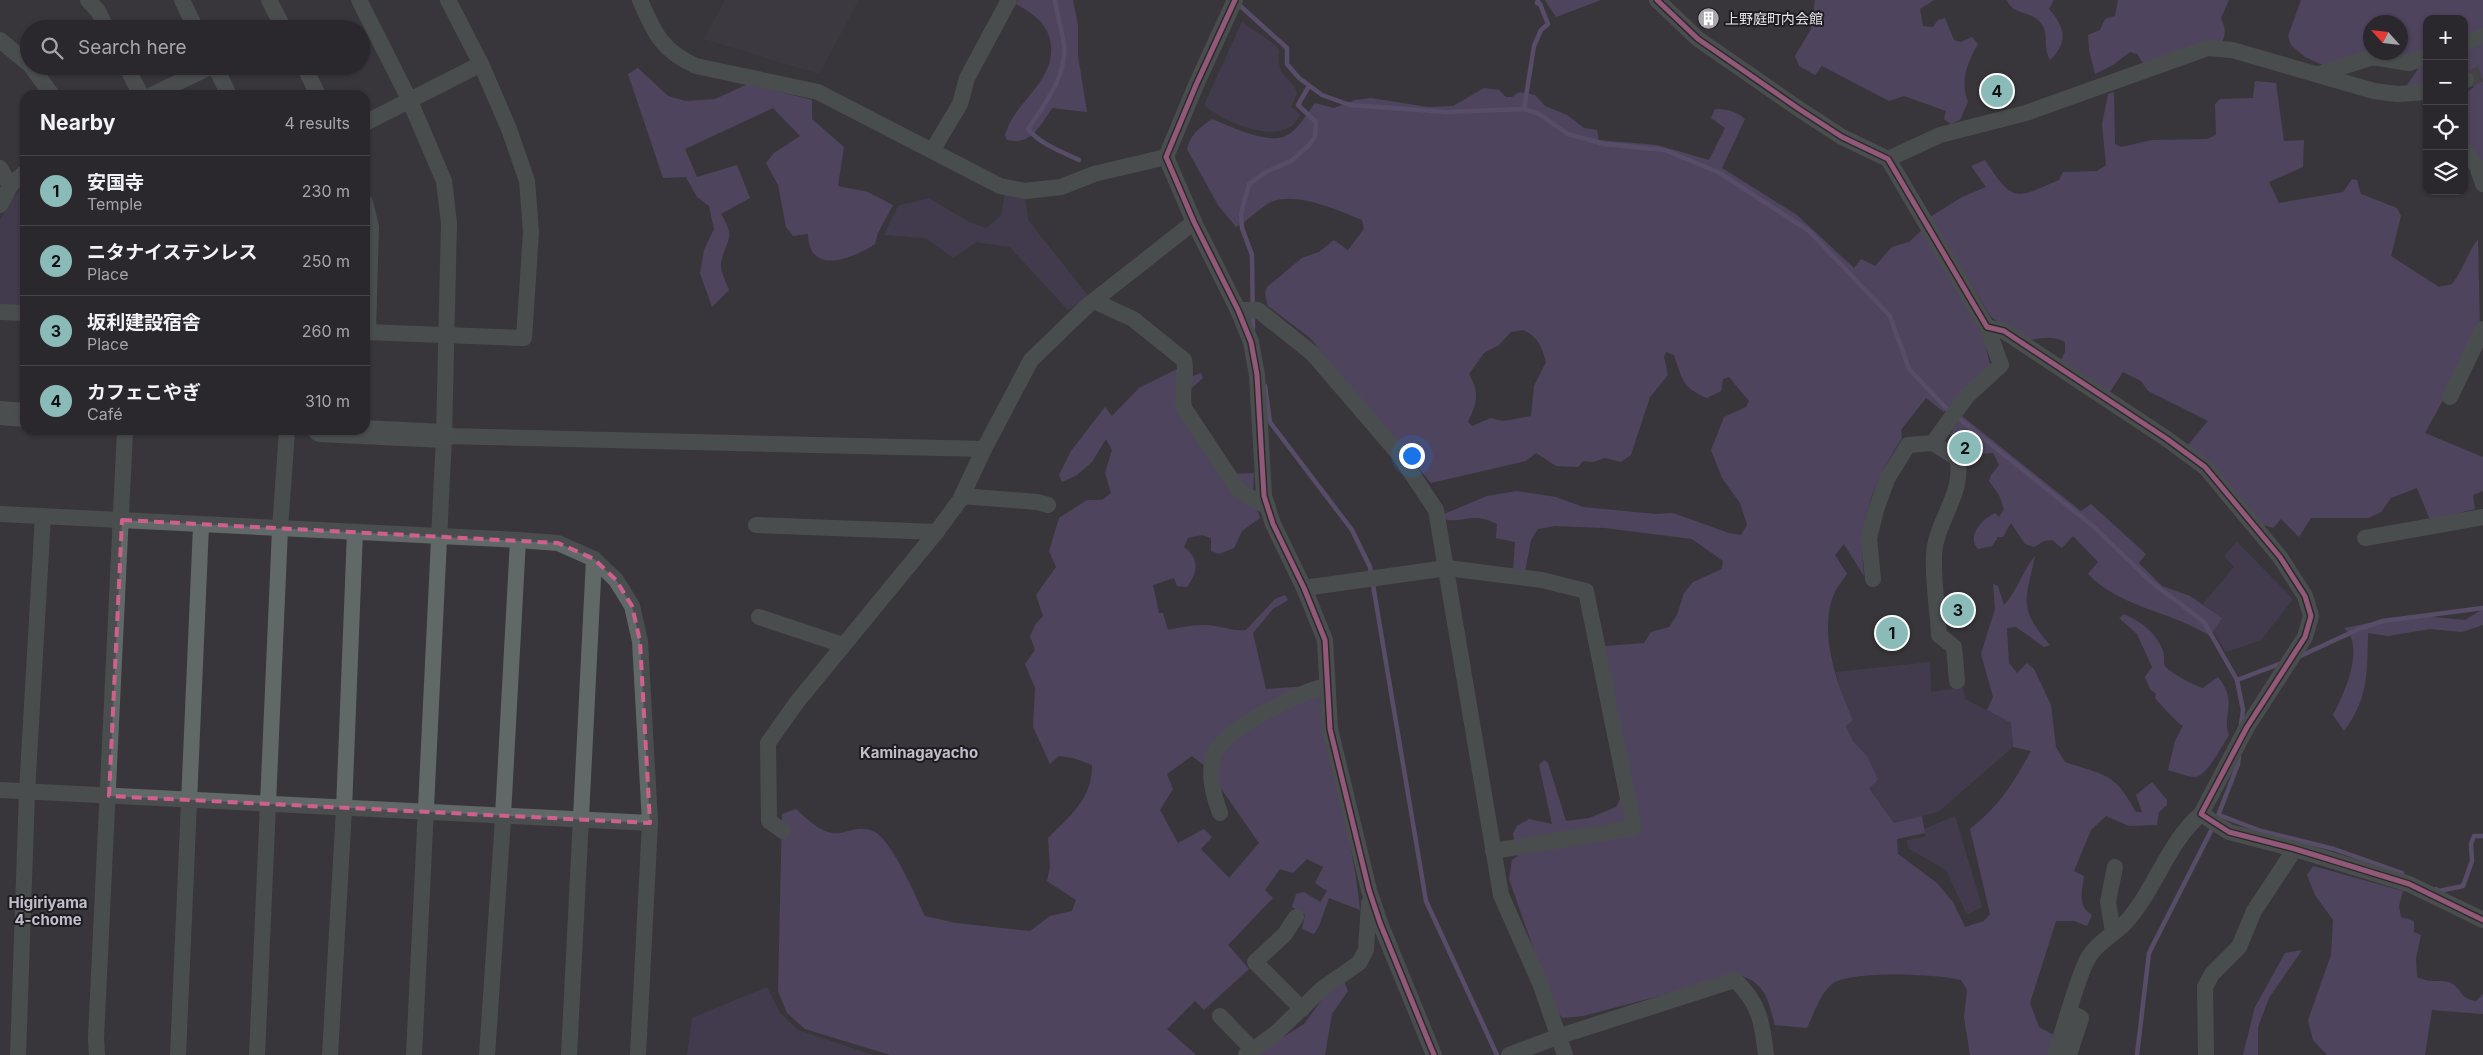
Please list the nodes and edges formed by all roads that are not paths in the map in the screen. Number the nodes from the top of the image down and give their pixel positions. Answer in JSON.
{"nodes":[{"id":1,"x":88,"y":0,"type":"edge"},
{"id":2,"x":182,"y":0,"type":"edge"},
{"id":3,"x":269,"y":0,"type":"edge"},
{"id":4,"x":359,"y":0,"type":"edge"},
{"id":5,"x":448,"y":0,"type":"edge"},
{"id":6,"x":640,"y":0,"type":"edge"},
{"id":7,"x":1009,"y":0,"type":"edge"},
{"id":8,"x":1657,"y":0,"type":"edge"},
{"id":9,"x":1234,"y":3,"type":"edge"},
{"id":10,"x":102,"y":20,"type":"edge"},
{"id":11,"x":192,"y":20,"type":"edge"},
{"id":12,"x":279,"y":20,"type":"edge"},
{"id":13,"x":369,"y":20,"type":"edge"},
{"id":14,"x":370,"y":22,"type":"edge"},
{"id":15,"x":2483,"y":36,"type":"edge"},
{"id":16,"x":0,"y":40,"type":"edge"},
{"id":17,"x":2468,"y":42,"type":"edge"},
{"id":18,"x":20,"y":57,"type":"edge"},
{"id":19,"x":2423,"y":58,"type":"edge"},
{"id":20,"x":481,"y":64,"type":"junction"},
{"id":21,"x":2319,"y":74,"type":"junction"},
{"id":22,"x":37,"y":75,"type":"edge"},
{"id":23,"x":131,"y":75,"type":"edge"},
{"id":24,"x":195,"y":75,"type":"edge"},
{"id":25,"x":219,"y":75,"type":"edge"},
{"id":26,"x":308,"y":75,"type":"edge"},
{"id":27,"x":48,"y":90,"type":"edge"},
{"id":28,"x":138,"y":90,"type":"edge"},
{"id":29,"x":163,"y":90,"type":"edge"},
{"id":30,"x":226,"y":90,"type":"edge"},
{"id":31,"x":316,"y":90,"type":"edge"},
{"id":32,"x":2423,"y":94,"type":"edge"},
{"id":33,"x":409,"y":99,"type":"junction"},
{"id":34,"x":370,"y":120,"type":"edge"},
{"id":35,"x":932,"y":151,"type":"junction"},
{"id":36,"x":2468,"y":155,"type":"edge"},
{"id":37,"x":1166,"y":157,"type":"junction"},
{"id":38,"x":1888,"y":159,"type":"junction"},
{"id":39,"x":0,"y":168,"type":"edge"},
{"id":40,"x":20,"y":177,"type":"edge"},
{"id":41,"x":2483,"y":184,"type":"edge"},
{"id":42,"x":10,"y":186,"type":"junction"},
{"id":43,"x":0,"y":204,"type":"edge"},
{"id":44,"x":1194,"y":222,"type":"junction"},
{"id":45,"x":370,"y":223,"type":"edge"},
{"id":46,"x":370,"y":248,"type":"edge"},
{"id":47,"x":1094,"y":301,"type":"junction"},
{"id":48,"x":1246,"y":310,"type":"junction"},
{"id":49,"x":0,"y":312,"type":"edge"},
{"id":50,"x":20,"y":313,"type":"edge"},
{"id":51,"x":1987,"y":327,"type":"junction"},
{"id":52,"x":2483,"y":329,"type":"edge"},
{"id":53,"x":370,"y":332,"type":"edge"},
{"id":54,"x":446,"y":335,"type":"junction"},
{"id":55,"x":2450,"y":397,"type":"dead end"},
{"id":56,"x":0,"y":413,"type":"edge"},
{"id":57,"x":20,"y":415,"type":"edge"},
{"id":58,"x":370,"y":432,"type":"edge"},
{"id":59,"x":125,"y":435,"type":"edge"},
{"id":60,"x":287,"y":435,"type":"edge"},
{"id":61,"x":444,"y":436,"type":"junction"},
{"id":62,"x":1932,"y":443,"type":"junction"},
{"id":63,"x":984,"y":449,"type":"junction"},
{"id":64,"x":962,"y":496,"type":"junction"},
{"id":65,"x":1048,"y":505,"type":"dead end"},
{"id":66,"x":1268,"y":508,"type":"junction"},
{"id":67,"x":0,"y":514,"type":"edge"},
{"id":68,"x":43,"y":516,"type":"junction"},
{"id":69,"x":2483,"y":517,"type":"edge"},
{"id":70,"x":122,"y":520,"type":"junction"},
{"id":71,"x":756,"y":525,"type":"dead end"},
{"id":72,"x":201,"y":526,"type":"junction"},
{"id":73,"x":280,"y":529,"type":"junction"},
{"id":74,"x":355,"y":532,"type":"junction"},
{"id":75,"x":937,"y":532,"type":"junction"},
{"id":76,"x":438,"y":534,"type":"junction"},
{"id":77,"x":2365,"y":538,"type":"dead end"},
{"id":78,"x":518,"y":540,"type":"junction"},
{"id":79,"x":594,"y":559,"type":"junction"},
{"id":80,"x":1447,"y":568,"type":"junction"},
{"id":81,"x":1874,"y":579,"type":"dead end"},
{"id":82,"x":1304,"y":588,"type":"junction"},
{"id":83,"x":759,"y":617,"type":"dead end"},
{"id":84,"x":843,"y":645,"type":"junction"},
{"id":85,"x":1957,"y":680,"type":"dead end"},
{"id":86,"x":1327,"y":686,"type":"junction"},
{"id":87,"x":0,"y":790,"type":"edge"},
{"id":88,"x":27,"y":792,"type":"junction"},
{"id":89,"x":109,"y":796,"type":"junction"},
{"id":90,"x":188,"y":800,"type":"junction"},
{"id":91,"x":267,"y":804,"type":"junction"},
{"id":92,"x":344,"y":809,"type":"junction"},
{"id":93,"x":424,"y":813,"type":"junction"},
{"id":94,"x":1220,"y":813,"type":"dead end"},
{"id":95,"x":503,"y":816,"type":"junction"},
{"id":96,"x":2204,"y":816,"type":"junction"},
{"id":97,"x":581,"y":819,"type":"junction"},
{"id":98,"x":650,"y":823,"type":"junction"},
{"id":99,"x":783,"y":831,"type":"dead end"},
{"id":100,"x":2295,"y":849,"type":"junction"},
{"id":101,"x":1493,"y":851,"type":"junction"},
{"id":102,"x":2109,"y":872,"type":"dead end"},
{"id":103,"x":1369,"y":890,"type":"junction"},
{"id":104,"x":1296,"y":917,"type":"dead end"},
{"id":105,"x":2483,"y":920,"type":"edge"},
{"id":106,"x":2113,"y":932,"type":"junction"},
{"id":107,"x":1302,"y":1009,"type":"junction"},
{"id":108,"x":2070,"y":1012,"type":"junction"},
{"id":109,"x":1220,"y":1016,"type":"dead end"},
{"id":110,"x":1557,"y":1037,"type":"junction"},
{"id":111,"x":1249,"y":1052,"type":"edge"},
{"id":112,"x":18,"y":1055,"type":"edge"},
{"id":113,"x":97,"y":1055,"type":"edge"},
{"id":114,"x":178,"y":1055,"type":"edge"},
{"id":115,"x":257,"y":1055,"type":"edge"},
{"id":116,"x":330,"y":1055,"type":"edge"},
{"id":117,"x":414,"y":1055,"type":"edge"},
{"id":118,"x":487,"y":1055,"type":"edge"},
{"id":119,"x":568,"y":1055,"type":"edge"},
{"id":120,"x":638,"y":1055,"type":"edge"},
{"id":121,"x":1434,"y":1055,"type":"edge"},
{"id":122,"x":1509,"y":1055,"type":"edge"},
{"id":123,"x":1565,"y":1055,"type":"edge"},
{"id":124,"x":1766,"y":1055,"type":"edge"},
{"id":125,"x":2055,"y":1055,"type":"edge"},
{"id":126,"x":2069,"y":1055,"type":"edge"},
{"id":127,"x":2206,"y":1055,"type":"edge"}],
"edges":[{"from":1,"to":10,"type":"street"},
{"from":2,"to":11,"type":"street"},
{"from":3,"to":12,"type":"street"},
{"from":4,"to":13,"type":"street"},
{"from":5,"to":20,"type":"street"},
{"from":6,"to":35,"type":"street"},
{"from":7,"to":35,"type":"street"},
{"from":8,"to":38,"type":"street"},
{"from":9,"to":37,"type":"street"},
{"from":14,"to":33,"type":"street"},
{"from":15,"to":17,"type":"street"},
{"from":16,"to":18,"type":"street"},
{"from":19,"to":21,"type":"street"},
{"from":20,"to":33,"type":"street"},
{"from":20,"to":54,"type":"street"},
{"from":21,"to":32,"type":"street"},
{"from":21,"to":38,"type":"street"},
{"from":22,"to":27,"type":"street"},
{"from":23,"to":28,"type":"street"},
{"from":24,"to":29,"type":"street"},
{"from":25,"to":30,"type":"street"},
{"from":26,"to":31,"type":"street"},
{"from":33,"to":34,"type":"street"},
{"from":33,"to":54,"type":"street"},
{"from":35,"to":37,"type":"street"},
{"from":36,"to":41,"type":"street"},
{"from":37,"to":44,"type":"street"},
{"from":38,"to":51,"type":"street"},
{"from":39,"to":42,"type":"street"},
{"from":40,"to":42,"type":"street"},
{"from":42,"to":43,"type":"street"},
{"from":44,"to":47,"type":"street"},
{"from":44,"to":48,"type":"street"},
{"from":45,"to":46,"type":"street"},
{"from":47,"to":63,"type":"street"},
{"from":47,"to":66,"type":"street"},
{"from":48,"to":66,"type":"street"},
{"from":48,"to":80,"type":"street"},
{"from":49,"to":50,"type":"street"},
{"from":51,"to":62,"type":"street"},
{"from":51,"to":96,"type":"street"},
{"from":52,"to":55,"type":"street"},
{"from":53,"to":54,"type":"street"},
{"from":54,"to":61,"type":"street"},
{"from":56,"to":57,"type":"street"},
{"from":58,"to":61,"type":"street"},
{"from":59,"to":70,"type":"street"},
{"from":60,"to":73,"type":"street"},
{"from":61,"to":63,"type":"street"},
{"from":61,"to":76,"type":"street"},
{"from":62,"to":81,"type":"street"},
{"from":62,"to":85,"type":"street"},
{"from":63,"to":64,"type":"street"},
{"from":64,"to":65,"type":"street"},
{"from":64,"to":75,"type":"street"},
{"from":66,"to":82,"type":"street"},
{"from":67,"to":68,"type":"street"},
{"from":68,"to":70,"type":"street"},
{"from":68,"to":88,"type":"street"},
{"from":69,"to":77,"type":"street"},
{"from":70,"to":72,"type":"street"},
{"from":70,"to":89,"type":"street"},
{"from":71,"to":75,"type":"street"},
{"from":72,"to":73,"type":"street"},
{"from":72,"to":90,"type":"street"},
{"from":73,"to":74,"type":"street"},
{"from":73,"to":91,"type":"street"},
{"from":74,"to":76,"type":"street"},
{"from":74,"to":92,"type":"street"},
{"from":75,"to":84,"type":"street"},
{"from":76,"to":78,"type":"street"},
{"from":76,"to":93,"type":"street"},
{"from":78,"to":79,"type":"street"},
{"from":78,"to":95,"type":"street"},
{"from":79,"to":97,"type":"street"},
{"from":79,"to":98,"type":"street"},
{"from":80,"to":82,"type":"street"},
{"from":80,"to":101,"type":"street"},
{"from":80,"to":101,"type":"street"},
{"from":82,"to":86,"type":"street"},
{"from":83,"to":84,"type":"street"},
{"from":84,"to":99,"type":"street"},
{"from":86,"to":94,"type":"street"},
{"from":86,"to":103,"type":"street"},
{"from":87,"to":88,"type":"street"},
{"from":88,"to":89,"type":"street"},
{"from":88,"to":112,"type":"street"},
{"from":89,"to":90,"type":"street"},
{"from":89,"to":113,"type":"street"},
{"from":90,"to":91,"type":"street"},
{"from":90,"to":114,"type":"street"},
{"from":91,"to":92,"type":"street"},
{"from":91,"to":115,"type":"street"},
{"from":92,"to":93,"type":"street"},
{"from":92,"to":116,"type":"street"},
{"from":93,"to":95,"type":"street"},
{"from":93,"to":117,"type":"street"},
{"from":95,"to":97,"type":"street"},
{"from":95,"to":118,"type":"street"},
{"from":96,"to":100,"type":"street"},
{"from":96,"to":106,"type":"street"},
{"from":97,"to":98,"type":"street"},
{"from":97,"to":119,"type":"street"},
{"from":98,"to":120,"type":"street"},
{"from":100,"to":105,"type":"street"},
{"from":100,"to":127,"type":"street"},
{"from":101,"to":110,"type":"street"},
{"from":102,"to":106,"type":"street"},
{"from":103,"to":107,"type":"street"},
{"from":103,"to":121,"type":"street"},
{"from":104,"to":107,"type":"street"},
{"from":106,"to":108,"type":"street"},
{"from":107,"to":111,"type":"street"},
{"from":108,"to":125,"type":"street"},
{"from":108,"to":126,"type":"street"},
{"from":109,"to":111,"type":"street"},
{"from":110,"to":122,"type":"street"},
{"from":110,"to":123,"type":"street"},
{"from":110,"to":124,"type":"street"}]}
